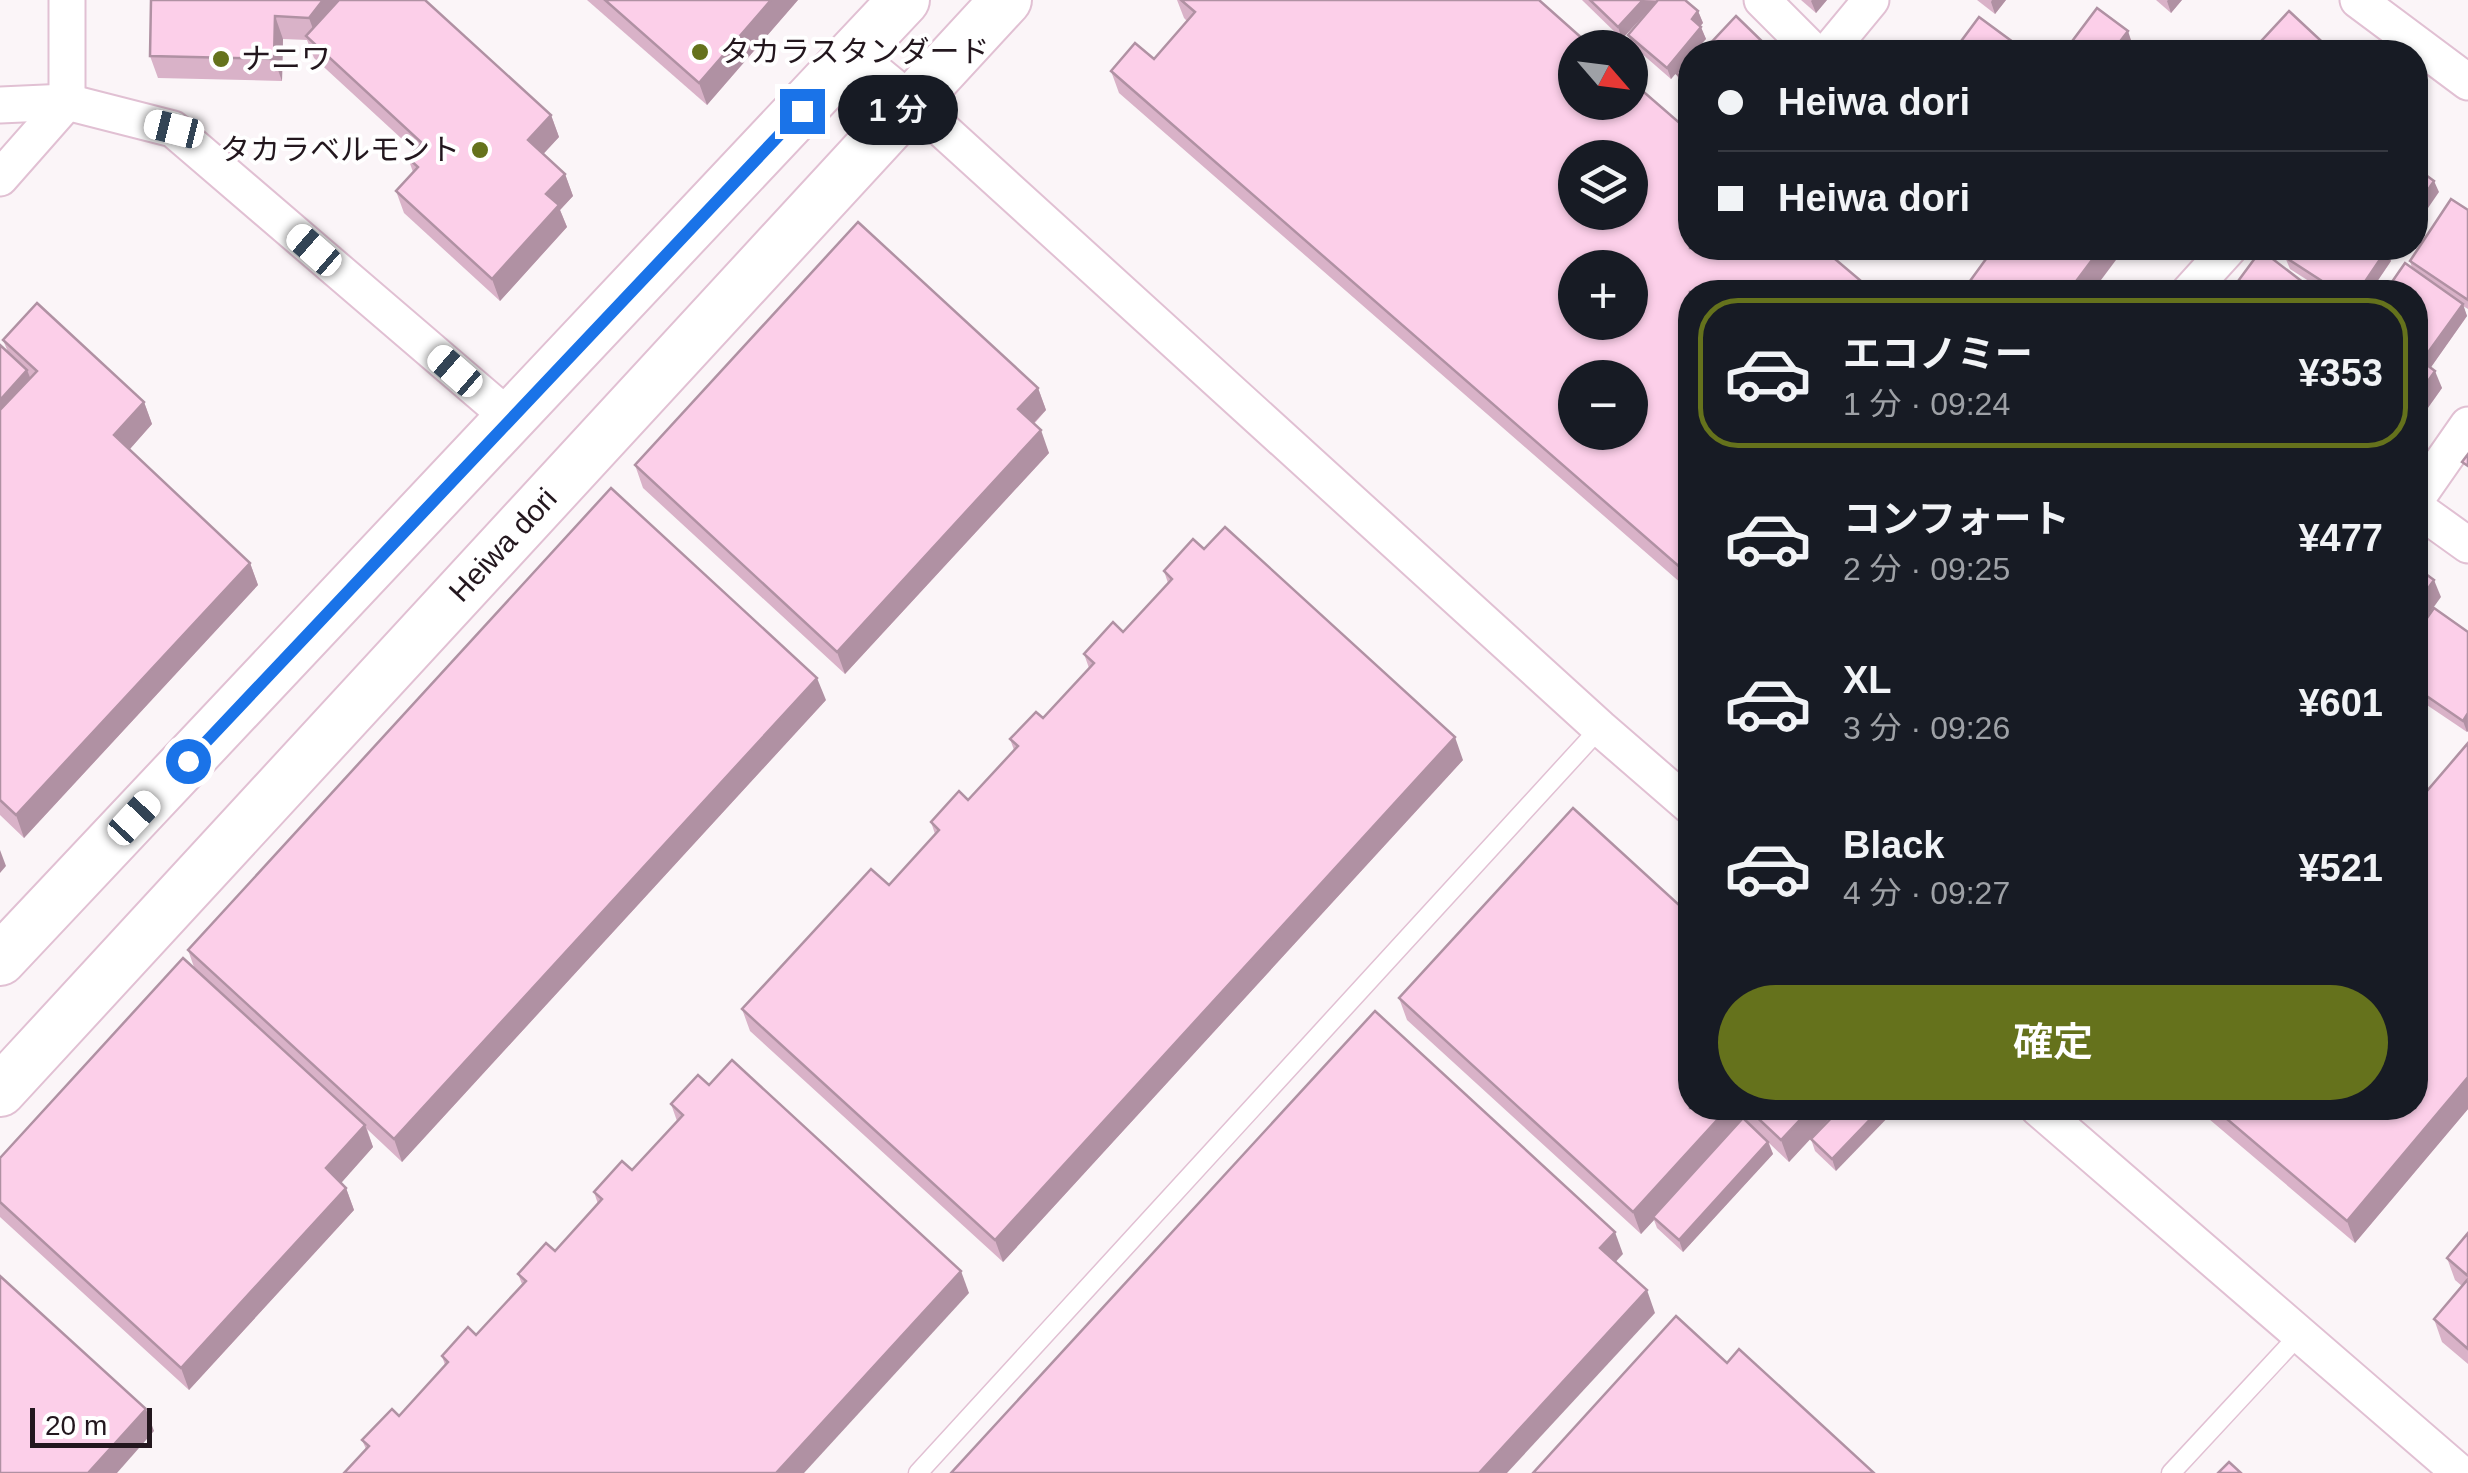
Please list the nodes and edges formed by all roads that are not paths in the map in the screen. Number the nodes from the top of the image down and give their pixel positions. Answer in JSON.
{"nodes":[{"id":1,"x":67,"y":0,"type":"edge"},
{"id":2,"x":904,"y":0,"type":"edge"},
{"id":3,"x":1006,"y":0,"type":"edge"},
{"id":4,"x":1762,"y":0,"type":"edge"},
{"id":5,"x":1872,"y":0,"type":"edge"},
{"id":6,"x":2358,"y":0,"type":"edge"},
{"id":7,"x":1802,"y":40,"type":"edge"},
{"id":8,"x":1838,"y":40,"type":"edge"},
{"id":9,"x":2400,"y":40,"type":"edge"},
{"id":10,"x":856,"y":54,"type":"junction"},
{"id":11,"x":2428,"y":59,"type":"edge"},
{"id":12,"x":2468,"y":82,"type":"edge"},
{"id":13,"x":911,"y":101,"type":"junction"},
{"id":14,"x":67,"y":102,"type":"junction"},
{"id":15,"x":0,"y":105,"type":"edge"},
{"id":16,"x":0,"y":178,"type":"edge"},
{"id":17,"x":2218,"y":260,"type":"edge"},
{"id":18,"x":2200,"y":280,"type":"edge"},
{"id":19,"x":511,"y":419,"type":"junction"},
{"id":20,"x":2468,"y":425,"type":"edge"},
{"id":21,"x":2428,"y":485,"type":"edge"},
{"id":22,"x":2428,"y":514,"type":"edge"},
{"id":23,"x":2468,"y":544,"type":"edge"},
{"id":24,"x":1600,"y":728,"type":"junction"},
{"id":25,"x":1678,"y":796,"type":"edge"},
{"id":26,"x":0,"y":960,"type":"edge"},
{"id":27,"x":0,"y":1091,"type":"edge"},
{"id":28,"x":2052,"y":1120,"type":"edge"},
{"id":29,"x":2300,"y":1334,"type":"junction"},
{"id":30,"x":918,"y":1473,"type":"edge"},
{"id":31,"x":2171,"y":1473,"type":"edge"},
{"id":32,"x":2460,"y":1473,"type":"edge"}],
"edges":[{"from":1,"to":14,"type":"street"},
{"from":2,"to":10,"type":"street"},
{"from":3,"to":13,"type":"street","name":"Heiwa dori"},
{"from":4,"to":7,"type":"street"},
{"from":5,"to":8,"type":"street"},
{"from":6,"to":9,"type":"street"},
{"from":10,"to":13,"type":"street"},
{"from":10,"to":19,"type":"street"},
{"from":11,"to":12,"type":"street"},
{"from":13,"to":24,"type":"street"},
{"from":13,"to":27,"type":"street","name":"Heiwa dori"},
{"from":14,"to":15,"type":"street"},
{"from":14,"to":16,"type":"street"},
{"from":14,"to":19,"type":"street"},
{"from":17,"to":18,"type":"street"},
{"from":19,"to":26,"type":"street"},
{"from":20,"to":21,"type":"street"},
{"from":22,"to":23,"type":"street"},
{"from":24,"to":25,"type":"street"},
{"from":24,"to":30,"type":"lane"},
{"from":28,"to":29,"type":"street"},
{"from":29,"to":31,"type":"lane"},
{"from":29,"to":32,"type":"street"}]}
